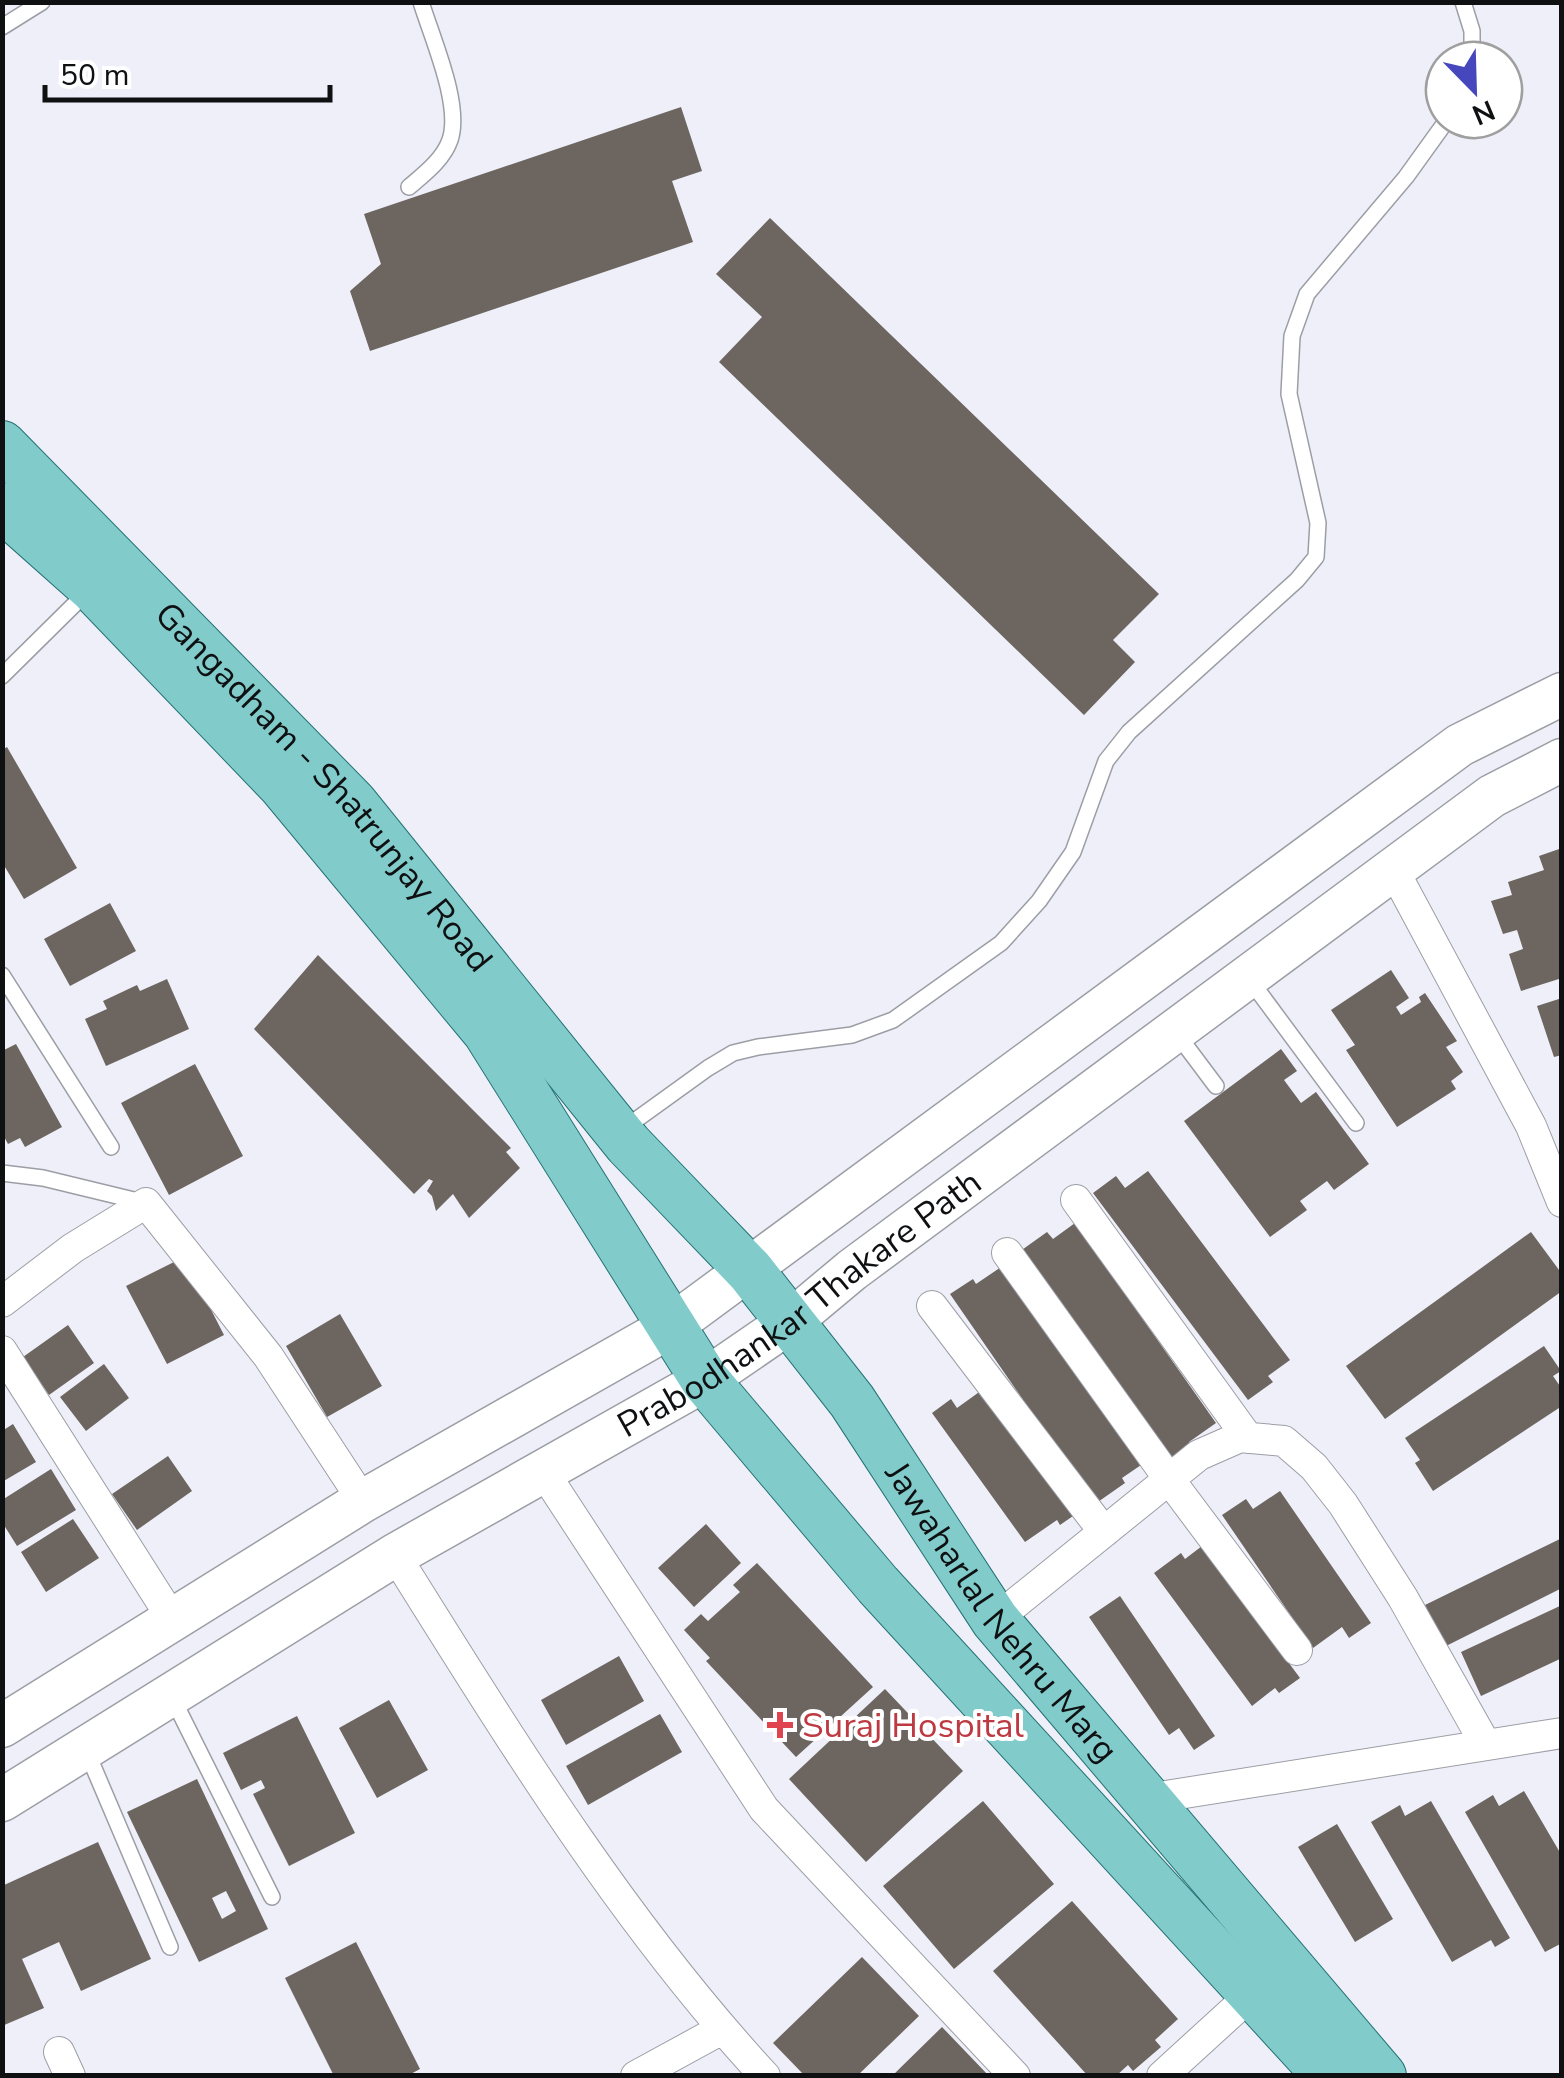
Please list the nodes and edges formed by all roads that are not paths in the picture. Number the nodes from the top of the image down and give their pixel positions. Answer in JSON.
{"nodes":[{"id":1,"x":42,"y":2,"type":"edge"},
{"id":2,"x":421,"y":2,"type":"edge"},
{"id":3,"x":1463,"y":2,"type":"edge"},
{"id":4,"x":2,"y":28,"type":"edge"},
{"id":5,"x":1472,"y":40,"type":"edge"},
{"id":6,"x":1433,"y":140,"type":"edge"},
{"id":7,"x":409,"y":187,"type":"dead end"},
{"id":8,"x":2,"y":445,"type":"edge"},
{"id":9,"x":2,"y":506,"type":"edge"},
{"id":10,"x":92,"y":587,"type":"junction"},
{"id":11,"x":2,"y":676,"type":"edge"},
{"id":12,"x":1562,"y":694,"type":"edge"},
{"id":13,"x":1562,"y":760,"type":"edge"},
{"id":14,"x":1393,"y":869,"type":"junction"},
{"id":15,"x":2,"y":975,"type":"edge"},
{"id":16,"x":1248,"y":977,"type":"junction"},
{"id":17,"x":1174,"y":1031,"type":"junction"},
{"id":18,"x":1216,"y":1086,"type":"dead end"},
{"id":19,"x":1356,"y":1123,"type":"dead end"},
{"id":20,"x":624,"y":1138,"type":"junction"},
{"id":21,"x":111,"y":1147,"type":"dead end"},
{"id":22,"x":574,"y":1168,"type":"joint"},
{"id":23,"x":2,"y":1173,"type":"edge"},
{"id":24,"x":1076,"y":1200,"type":"dead end"},
{"id":25,"x":146,"y":1202,"type":"junction"},
{"id":26,"x":1562,"y":1202,"type":"edge"},
{"id":27,"x":1007,"y":1253,"type":"dead end"},
{"id":28,"x":750,"y":1271,"type":"junction"},
{"id":29,"x":2,"y":1302,"type":"edge"},
{"id":30,"x":932,"y":1306,"type":"dead end"},
{"id":31,"x":791,"y":1321,"type":"junction"},
{"id":32,"x":670,"y":1327,"type":"junction"},
{"id":33,"x":2,"y":1352,"type":"edge"},
{"id":34,"x":705,"y":1380,"type":"junction"},
{"id":35,"x":1248,"y":1438,"type":"junction"},
{"id":36,"x":544,"y":1471,"type":"junction"},
{"id":37,"x":1169,"y":1479,"type":"junction"},
{"id":38,"x":363,"y":1501,"type":"junction"},
{"id":39,"x":1104,"y":1532,"type":"junction"},
{"id":40,"x":395,"y":1554,"type":"junction"},
{"id":41,"x":172,"y":1620,"type":"junction"},
{"id":42,"x":994,"y":1620,"type":"junction"},
{"id":43,"x":1297,"y":1650,"type":"dead end"},
{"id":44,"x":171,"y":1695,"type":"junction"},
{"id":45,"x":2,"y":1726,"type":"edge"},
{"id":46,"x":1562,"y":1733,"type":"edge"},
{"id":47,"x":1486,"y":1745,"type":"junction"},
{"id":48,"x":85,"y":1748,"type":"junction"},
{"id":49,"x":2,"y":1800,"type":"edge"},
{"id":50,"x":1147,"y":1800,"type":"junction"},
{"id":51,"x":272,"y":1897,"type":"dead end"},
{"id":52,"x":170,"y":1947,"type":"dead end"},
{"id":53,"x":1282,"y":2001,"type":"junction"},
{"id":54,"x":722,"y":2029,"type":"junction"},
{"id":55,"x":636,"y":2076,"type":"edge"},
{"id":56,"x":765,"y":2076,"type":"edge"},
{"id":57,"x":1015,"y":2076,"type":"edge"},
{"id":58,"x":1162,"y":2076,"type":"edge"},
{"id":59,"x":1328,"y":2076,"type":"edge"},
{"id":60,"x":1382,"y":2076,"type":"edge"}],
"edges":[{"from":1,"to":4,"type":"lane"},
{"from":2,"to":7,"type":"lane"},
{"from":3,"to":5,"type":"lane"},
{"from":6,"to":20,"type":"lane"},
{"from":8,"to":20,"type":"main road","name":"Gangadham - Shatrunjay Road"},
{"from":9,"to":10,"type":"main road","name":"Gangadham - Shatrunjay Road"},
{"from":10,"to":11,"type":"lane"},
{"from":10,"to":22,"type":"main road","name":"Gangadham - Shatrunjay Road"},
{"from":12,"to":28,"type":"main road","name":"Prabodhankar Thakare Path"},
{"from":13,"to":14,"type":"main road","name":"Prabodhankar Thakare Path"},
{"from":14,"to":16,"type":"main road","name":"Prabodhankar Thakare Path"},
{"from":14,"to":26,"type":"street"},
{"from":15,"to":21,"type":"lane"},
{"from":16,"to":17,"type":"main road","name":"Prabodhankar Thakare Path"},
{"from":16,"to":19,"type":"lane"},
{"from":17,"to":18,"type":"lane"},
{"from":17,"to":31,"type":"main road","name":"Prabodhankar Thakare Path"},
{"from":20,"to":28,"type":"main road","name":"Jawaharlal Nehru Marg"},
{"from":22,"to":32,"type":"main road","name":"Jawaharlal Nehru Marg"},
{"from":23,"to":25,"type":"lane"},
{"from":24,"to":35,"type":"street"},
{"from":25,"to":29,"type":"street"},
{"from":25,"to":38,"type":"street"},
{"from":27,"to":37,"type":"street"},
{"from":28,"to":31,"type":"main road","name":"Jawaharlal Nehru Marg"},
{"from":28,"to":32,"type":"main road","name":"Prabodhankar Thakare Path"},
{"from":30,"to":39,"type":"street"},
{"from":31,"to":34,"type":"main road","name":"Prabodhankar Thakare Path"},
{"from":31,"to":42,"type":"main road","name":"Jawaharlal Nehru Marg"},
{"from":32,"to":34,"type":"main road","name":"Jawaharlal Nehru Marg"},
{"from":32,"to":38,"type":"main road","name":"Prabodhankar Thakare Path"},
{"from":33,"to":41,"type":"street"},
{"from":34,"to":36,"type":"main road","name":"Prabodhankar Thakare Path"},
{"from":34,"to":53,"type":"main road","name":"Jawaharlal Nehru Marg"},
{"from":35,"to":37,"type":"street"},
{"from":35,"to":47,"type":"street"},
{"from":36,"to":40,"type":"main road","name":"Prabodhankar Thakare Path"},
{"from":36,"to":57,"type":"street"},
{"from":37,"to":39,"type":"street"},
{"from":37,"to":43,"type":"street"},
{"from":38,"to":41,"type":"main road","name":"Prabodhankar Thakare Path"},
{"from":39,"to":42,"type":"street"},
{"from":40,"to":44,"type":"main road","name":"Prabodhankar Thakare Path"},
{"from":40,"to":54,"type":"street"},
{"from":41,"to":45,"type":"main road","name":"Prabodhankar Thakare Path"},
{"from":42,"to":50,"type":"main road","name":"Jawaharlal Nehru Marg"},
{"from":44,"to":48,"type":"main road","name":"Prabodhankar Thakare Path"},
{"from":44,"to":51,"type":"lane"},
{"from":46,"to":47,"type":"street"},
{"from":47,"to":50,"type":"street"},
{"from":48,"to":49,"type":"main road","name":"Prabodhankar Thakare Path"},
{"from":48,"to":52,"type":"lane"},
{"from":50,"to":53,"type":"main road","name":"Jawaharlal Nehru Marg"},
{"from":53,"to":58,"type":"street"},
{"from":53,"to":59,"type":"main road","name":"Jawaharlal Nehru Marg"},
{"from":53,"to":60,"type":"main road","name":"Jawaharlal Nehru Marg"},
{"from":54,"to":55,"type":"street"},
{"from":54,"to":56,"type":"street"}]}
